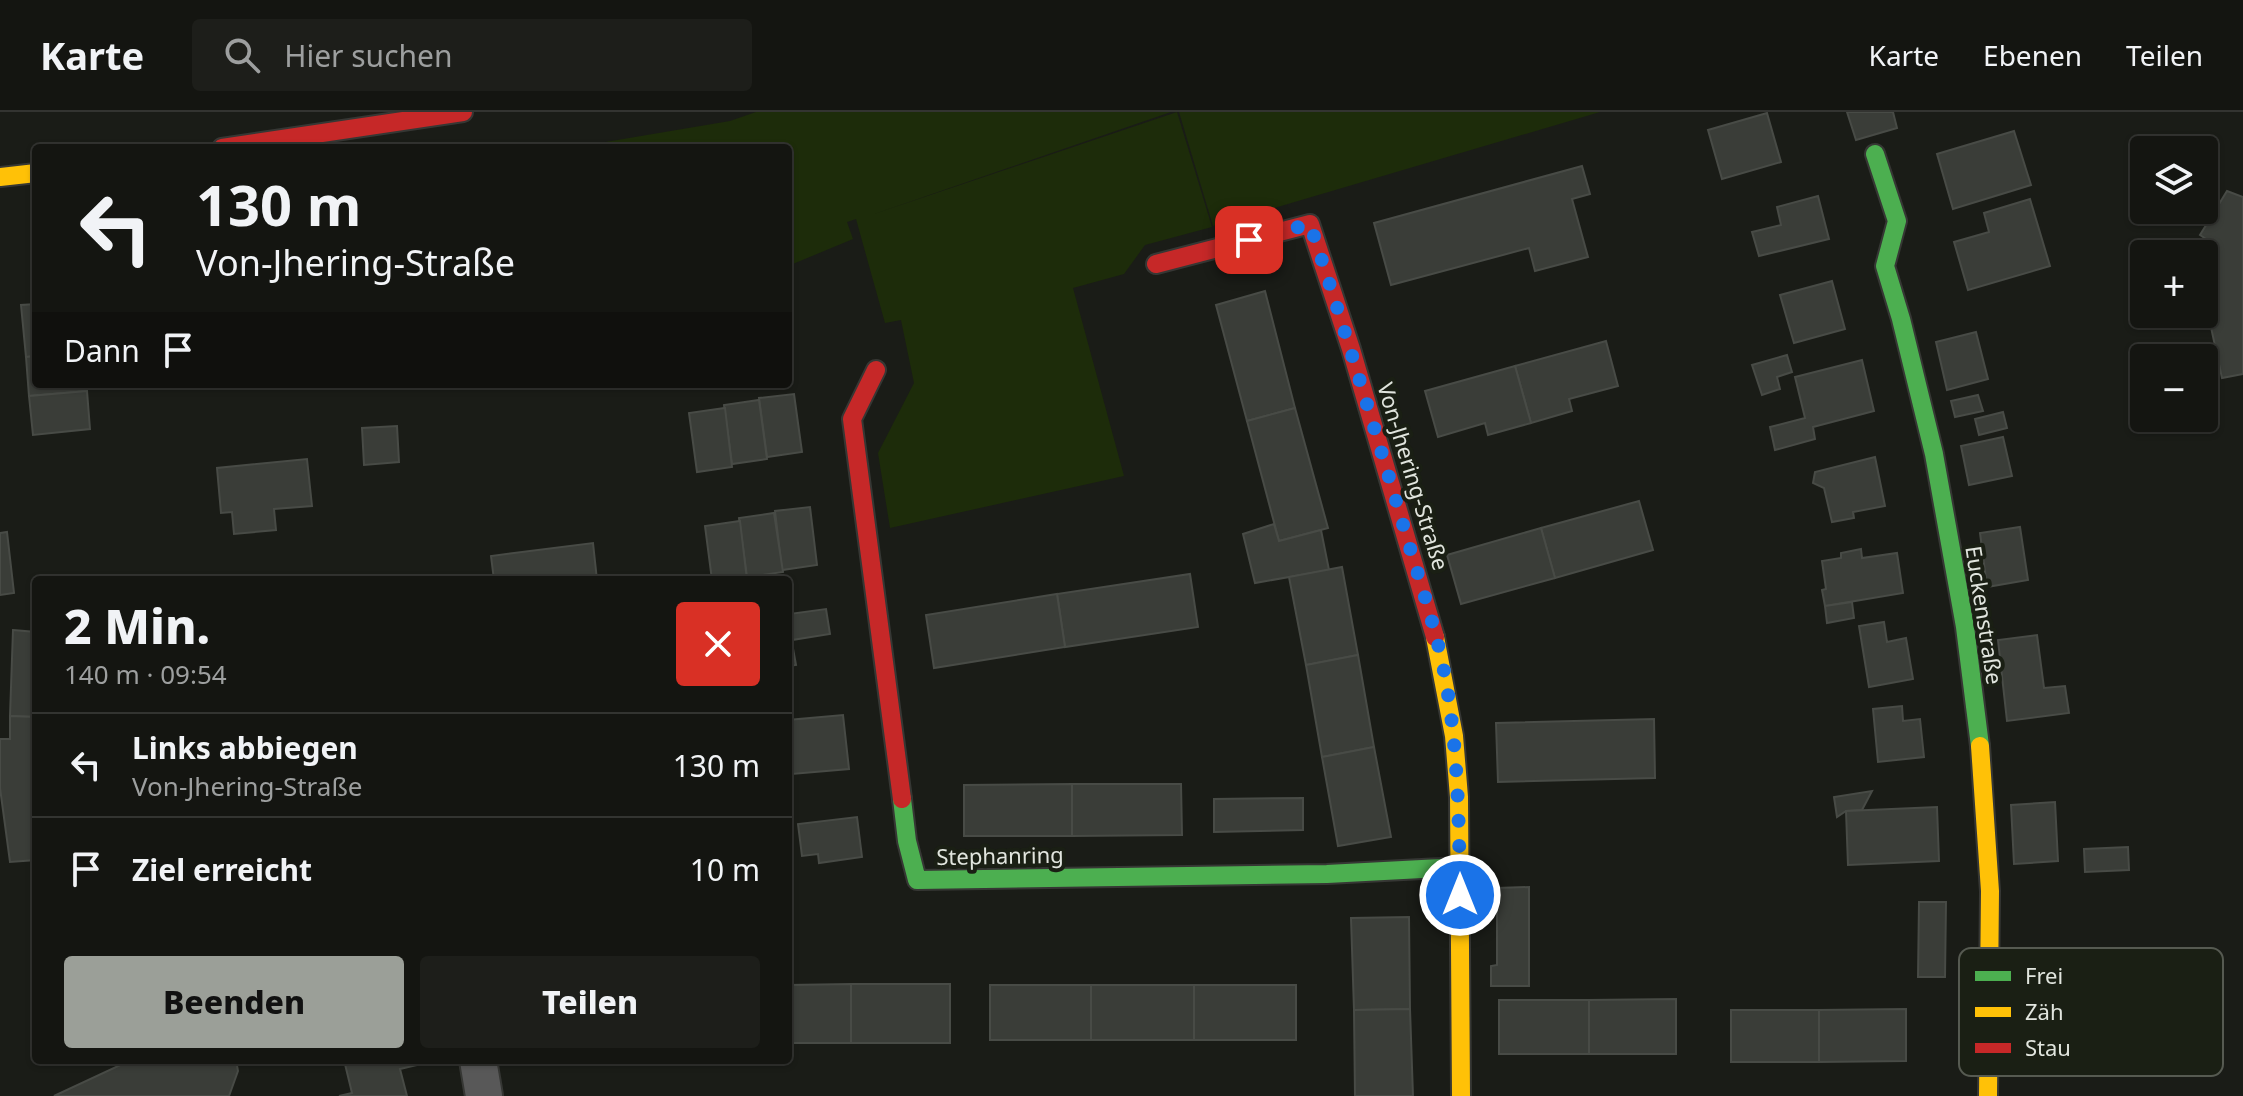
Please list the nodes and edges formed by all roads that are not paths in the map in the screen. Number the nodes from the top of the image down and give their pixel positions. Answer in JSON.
{"nodes":[{"id":1,"x":463,"y":112,"type":"edge"},
{"id":2,"x":249,"y":144,"type":"edge"},
{"id":3,"x":1875,"y":154,"type":"dead end"},
{"id":4,"x":32,"y":173,"type":"edge"},
{"id":5,"x":0,"y":177,"type":"edge"},
{"id":6,"x":1156,"y":264,"type":"dead end"},
{"id":7,"x":876,"y":370,"type":"dead end"},
{"id":8,"x":1460,"y":867,"type":"junction"},
{"id":9,"x":1989,"y":948,"type":"edge"},
{"id":10,"x":479,"y":1064,"type":"edge"},
{"id":11,"x":1988,"y":1076,"type":"edge"},
{"id":12,"x":484,"y":1096,"type":"edge"},
{"id":13,"x":1461,"y":1096,"type":"edge"},
{"id":14,"x":1988,"y":1096,"type":"edge"}],
"edges":[{"from":1,"to":2,"type":"street"},
{"from":3,"to":9,"type":"street","name":"Euckenstraße"},
{"from":4,"to":5,"type":"street"},
{"from":6,"to":8,"type":"street","name":"Von-Jhering-Straße"},
{"from":7,"to":8,"type":"street","name":"Stephanring"},
{"from":8,"to":13,"type":"street","name":"Von-Jhering-Straße"},
{"from":10,"to":12,"type":"street"},
{"from":11,"to":14,"type":"street","name":"Euckenstraße"}]}
